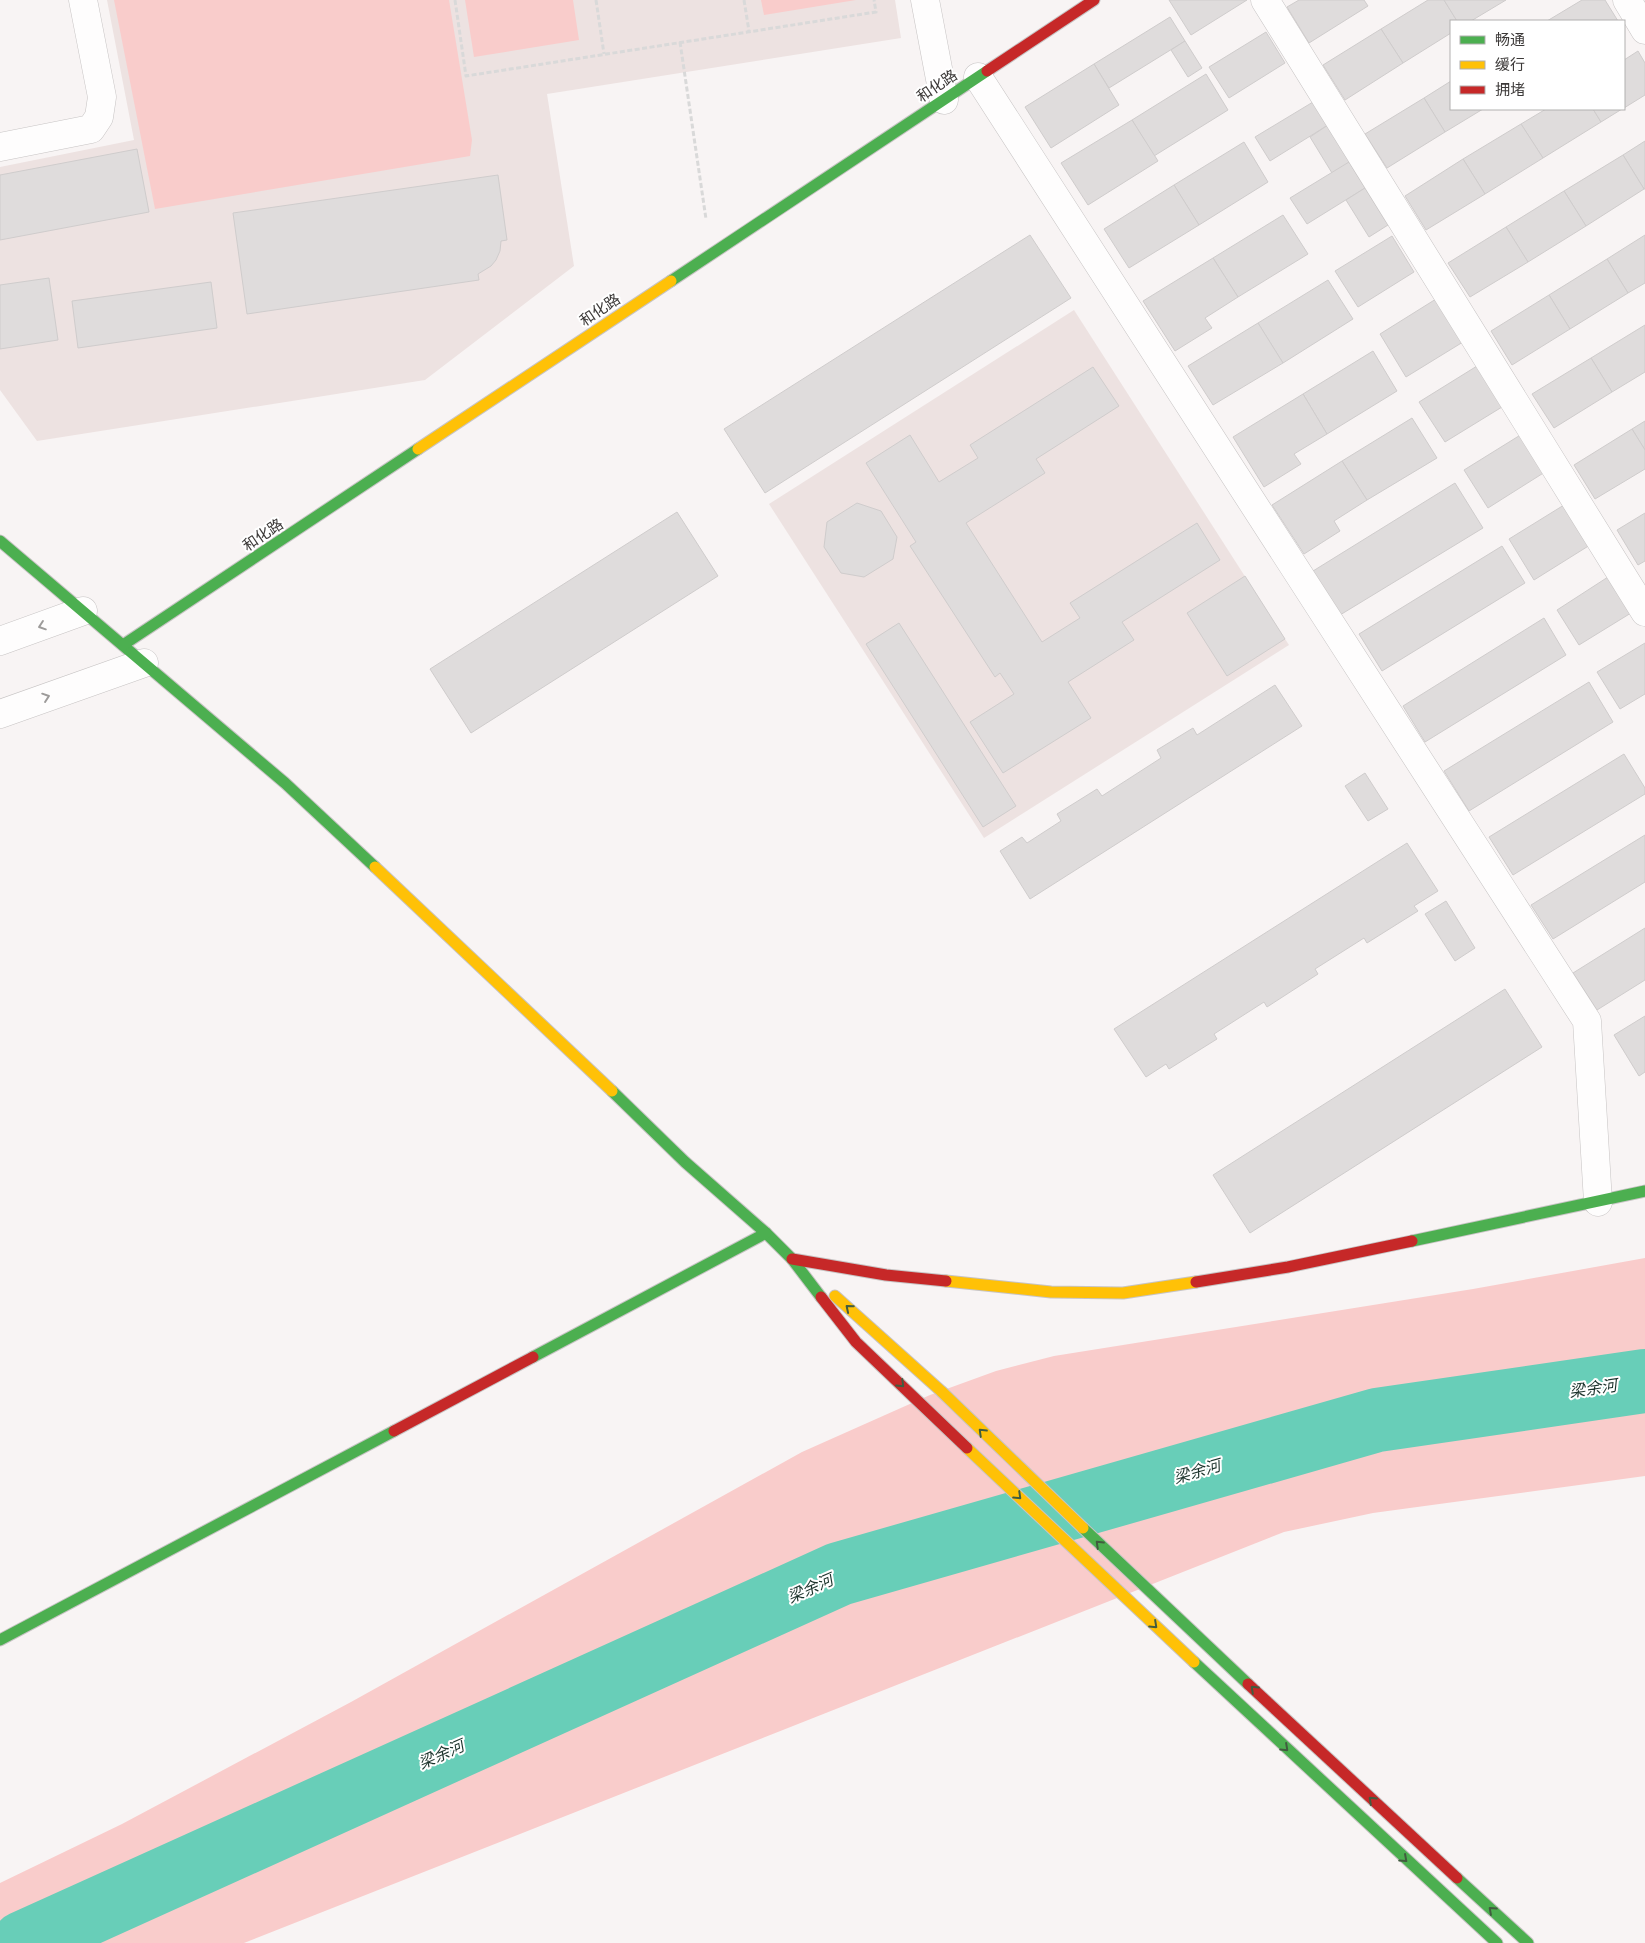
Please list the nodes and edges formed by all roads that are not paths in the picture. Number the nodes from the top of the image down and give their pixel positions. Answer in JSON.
{"nodes":[{"id":1,"x":83,"y":0,"type":"edge"},
{"id":2,"x":925,"y":0,"type":"edge"},
{"id":3,"x":1094,"y":0,"type":"edge"},
{"id":4,"x":1265,"y":0,"type":"edge"},
{"id":5,"x":1626,"y":0,"type":"edge"},
{"id":6,"x":1645,"y":30,"type":"edge"},
{"id":7,"x":978,"y":77,"type":"junction"},
{"id":8,"x":944,"y":100,"type":"junction"},
{"id":9,"x":0,"y":147,"type":"edge"},
{"id":10,"x":0,"y":541,"type":"edge"},
{"id":11,"x":83,"y":611,"type":"junction"},
{"id":12,"x":1645,"y":612,"type":"edge"},
{"id":13,"x":0,"y":641,"type":"edge"},
{"id":14,"x":123,"y":645,"type":"junction"},
{"id":15,"x":144,"y":663,"type":"junction"},
{"id":16,"x":0,"y":714,"type":"edge"},
{"id":17,"x":1645,"y":1192,"type":"edge"},
{"id":18,"x":1598,"y":1202,"type":"junction"},
{"id":19,"x":766,"y":1233,"type":"junction"},
{"id":20,"x":792,"y":1259,"type":"junction"},
{"id":21,"x":0,"y":1640,"type":"edge"},
{"id":22,"x":1497,"y":1943,"type":"edge"},
{"id":23,"x":1528,"y":1943,"type":"edge"}],
"edges":[{"from":1,"to":9,"type":"street"},
{"from":2,"to":8,"type":"street"},
{"from":3,"to":7,"type":"main road","name":"和化路"},
{"from":4,"to":12,"type":"street"},
{"from":5,"to":6,"type":"street"},
{"from":7,"to":8,"type":"main road","name":"和化路"},
{"from":7,"to":18,"type":"street"},
{"from":8,"to":14,"type":"main road","name":"和化路"},
{"from":10,"to":11,"type":"main road"},
{"from":11,"to":13,"type":"street","one_way":true},
{"from":11,"to":14,"type":"main road"},
{"from":14,"to":15,"type":"main road"},
{"from":16,"to":15,"type":"street","one_way":true},
{"from":15,"to":19,"type":"main road"},
{"from":17,"to":18,"type":"main road"},
{"from":18,"to":20,"type":"main road"},
{"from":19,"to":20,"type":"main road"},
{"from":19,"to":21,"type":"main road"},
{"from":20,"to":22,"type":"main road","one_way":true},
{"from":23,"to":20,"type":"main road","one_way":true}]}
